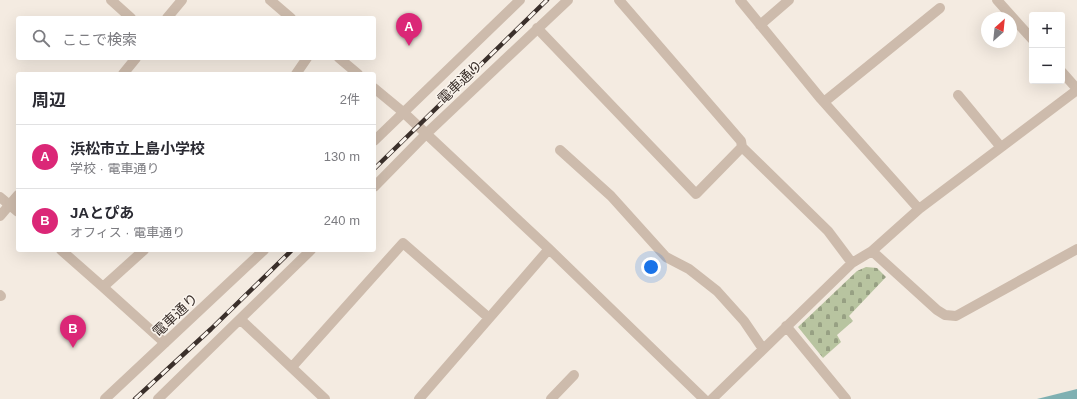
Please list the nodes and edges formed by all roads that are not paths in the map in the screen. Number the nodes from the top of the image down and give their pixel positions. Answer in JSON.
{"nodes":[{"id":1,"x":111,"y":0,"type":"edge"},
{"id":2,"x":182,"y":0,"type":"edge"},
{"id":3,"x":270,"y":0,"type":"edge"},
{"id":4,"x":520,"y":0,"type":"edge"},
{"id":5,"x":568,"y":0,"type":"edge"},
{"id":6,"x":619,"y":0,"type":"edge"},
{"id":7,"x":740,"y":0,"type":"edge"},
{"id":8,"x":789,"y":0,"type":"edge"},
{"id":9,"x":997,"y":0,"type":"edge"},
{"id":10,"x":940,"y":8,"type":"dead end"},
{"id":11,"x":129,"y":16,"type":"edge"},
{"id":12,"x":170,"y":16,"type":"edge"},
{"id":13,"x":289,"y":16,"type":"edge"},
{"id":14,"x":760,"y":25,"type":"junction"},
{"id":15,"x":537,"y":28,"type":"junction"},
{"id":16,"x":1029,"y":36,"type":"edge"},
{"id":17,"x":134,"y":60,"type":"edge"},
{"id":18,"x":306,"y":60,"type":"edge"},
{"id":19,"x":340,"y":60,"type":"edge"},
{"id":20,"x":125,"y":72,"type":"edge"},
{"id":21,"x":297,"y":72,"type":"edge"},
{"id":22,"x":356,"y":72,"type":"edge"},
{"id":23,"x":1065,"y":75,"type":"edge"},
{"id":24,"x":1077,"y":89,"type":"edge"},
{"id":25,"x":376,"y":90,"type":"edge"},
{"id":26,"x":958,"y":95,"type":"dead end"},
{"id":27,"x":824,"y":102,"type":"junction"},
{"id":28,"x":403,"y":112,"type":"junction"},
{"id":29,"x":426,"y":134,"type":"junction"},
{"id":30,"x":376,"y":139,"type":"edge"},
{"id":31,"x":1000,"y":146,"type":"junction"},
{"id":32,"x":742,"y":147,"type":"junction"},
{"id":33,"x":560,"y":150,"type":"dead end"},
{"id":34,"x":376,"y":185,"type":"edge"},
{"id":35,"x":0,"y":197,"type":"edge"},
{"id":36,"x":16,"y":198,"type":"edge"},
{"id":37,"x":10,"y":205,"type":"junction"},
{"id":38,"x":16,"y":210,"type":"edge"},
{"id":39,"x":919,"y":210,"type":"junction"},
{"id":40,"x":0,"y":216,"type":"edge"},
{"id":41,"x":548,"y":249,"type":"junction"},
{"id":42,"x":1077,"y":249,"type":"edge"},
{"id":43,"x":872,"y":251,"type":"junction"},
{"id":44,"x":63,"y":252,"type":"edge"},
{"id":45,"x":142,"y":252,"type":"edge"},
{"id":46,"x":262,"y":252,"type":"edge"},
{"id":47,"x":309,"y":252,"type":"edge"},
{"id":48,"x":852,"y":263,"type":"junction"},
{"id":49,"x":104,"y":287,"type":"junction"},
{"id":50,"x":489,"y":318,"type":"junction"},
{"id":51,"x":241,"y":320,"type":"junction"},
{"id":52,"x":786,"y":326,"type":"junction"},
{"id":53,"x":165,"y":343,"type":"junction"},
{"id":54,"x":763,"y":349,"type":"junction"},
{"id":55,"x":292,"y":367,"type":"junction"},
{"id":56,"x":574,"y":375,"type":"dead end"},
{"id":57,"x":105,"y":399,"type":"edge"},
{"id":58,"x":158,"y":399,"type":"edge"},
{"id":59,"x":325,"y":399,"type":"edge"},
{"id":60,"x":419,"y":399,"type":"edge"},
{"id":61,"x":551,"y":399,"type":"edge"},
{"id":62,"x":704,"y":399,"type":"edge"},
{"id":63,"x":712,"y":399,"type":"edge"},
{"id":64,"x":846,"y":399,"type":"edge"}],
"edges":[{"from":1,"to":11,"type":"street"},
{"from":2,"to":12,"type":"street"},
{"from":3,"to":13,"type":"street"},
{"from":4,"to":28,"type":"street","name":"電車通り"},
{"from":5,"to":15,"type":"street","name":"電車通り"},
{"from":6,"to":32,"type":"street"},
{"from":7,"to":14,"type":"street"},
{"from":8,"to":14,"type":"street"},
{"from":9,"to":16,"type":"street"},
{"from":10,"to":27,"type":"street"},
{"from":14,"to":27,"type":"street"},
{"from":15,"to":29,"type":"street","name":"電車通り"},
{"from":15,"to":32,"type":"street"},
{"from":17,"to":20,"type":"street"},
{"from":18,"to":21,"type":"street"},
{"from":19,"to":22,"type":"street"},
{"from":23,"to":24,"type":"street"},
{"from":24,"to":31,"type":"street"},
{"from":25,"to":28,"type":"street"},
{"from":26,"to":31,"type":"street"},
{"from":27,"to":39,"type":"street"},
{"from":28,"to":29,"type":"street"},
{"from":28,"to":30,"type":"street","name":"電車通り"},
{"from":29,"to":34,"type":"street","name":"電車通り"},
{"from":29,"to":41,"type":"street"},
{"from":31,"to":39,"type":"street"},
{"from":32,"to":48,"type":"street"},
{"from":33,"to":54,"type":"street"},
{"from":35,"to":37,"type":"street"},
{"from":36,"to":37,"type":"street"},
{"from":37,"to":38,"type":"street"},
{"from":37,"to":40,"type":"street"},
{"from":39,"to":43,"type":"street"},
{"from":41,"to":50,"type":"street"},
{"from":41,"to":62,"type":"street"},
{"from":42,"to":43,"type":"street"},
{"from":43,"to":48,"type":"street"},
{"from":44,"to":49,"type":"street"},
{"from":45,"to":49,"type":"street"},
{"from":46,"to":53,"type":"street","name":"電車通り"},
{"from":47,"to":51,"type":"street"},
{"from":48,"to":52,"type":"street"},
{"from":49,"to":53,"type":"street"},
{"from":50,"to":55,"type":"street"},
{"from":50,"to":60,"type":"street"},
{"from":51,"to":55,"type":"street"},
{"from":51,"to":58,"type":"street"},
{"from":52,"to":54,"type":"street"},
{"from":52,"to":64,"type":"street"},
{"from":53,"to":57,"type":"street","name":"電車通り"},
{"from":54,"to":63,"type":"street"},
{"from":55,"to":59,"type":"street"},
{"from":56,"to":61,"type":"street"}]}
